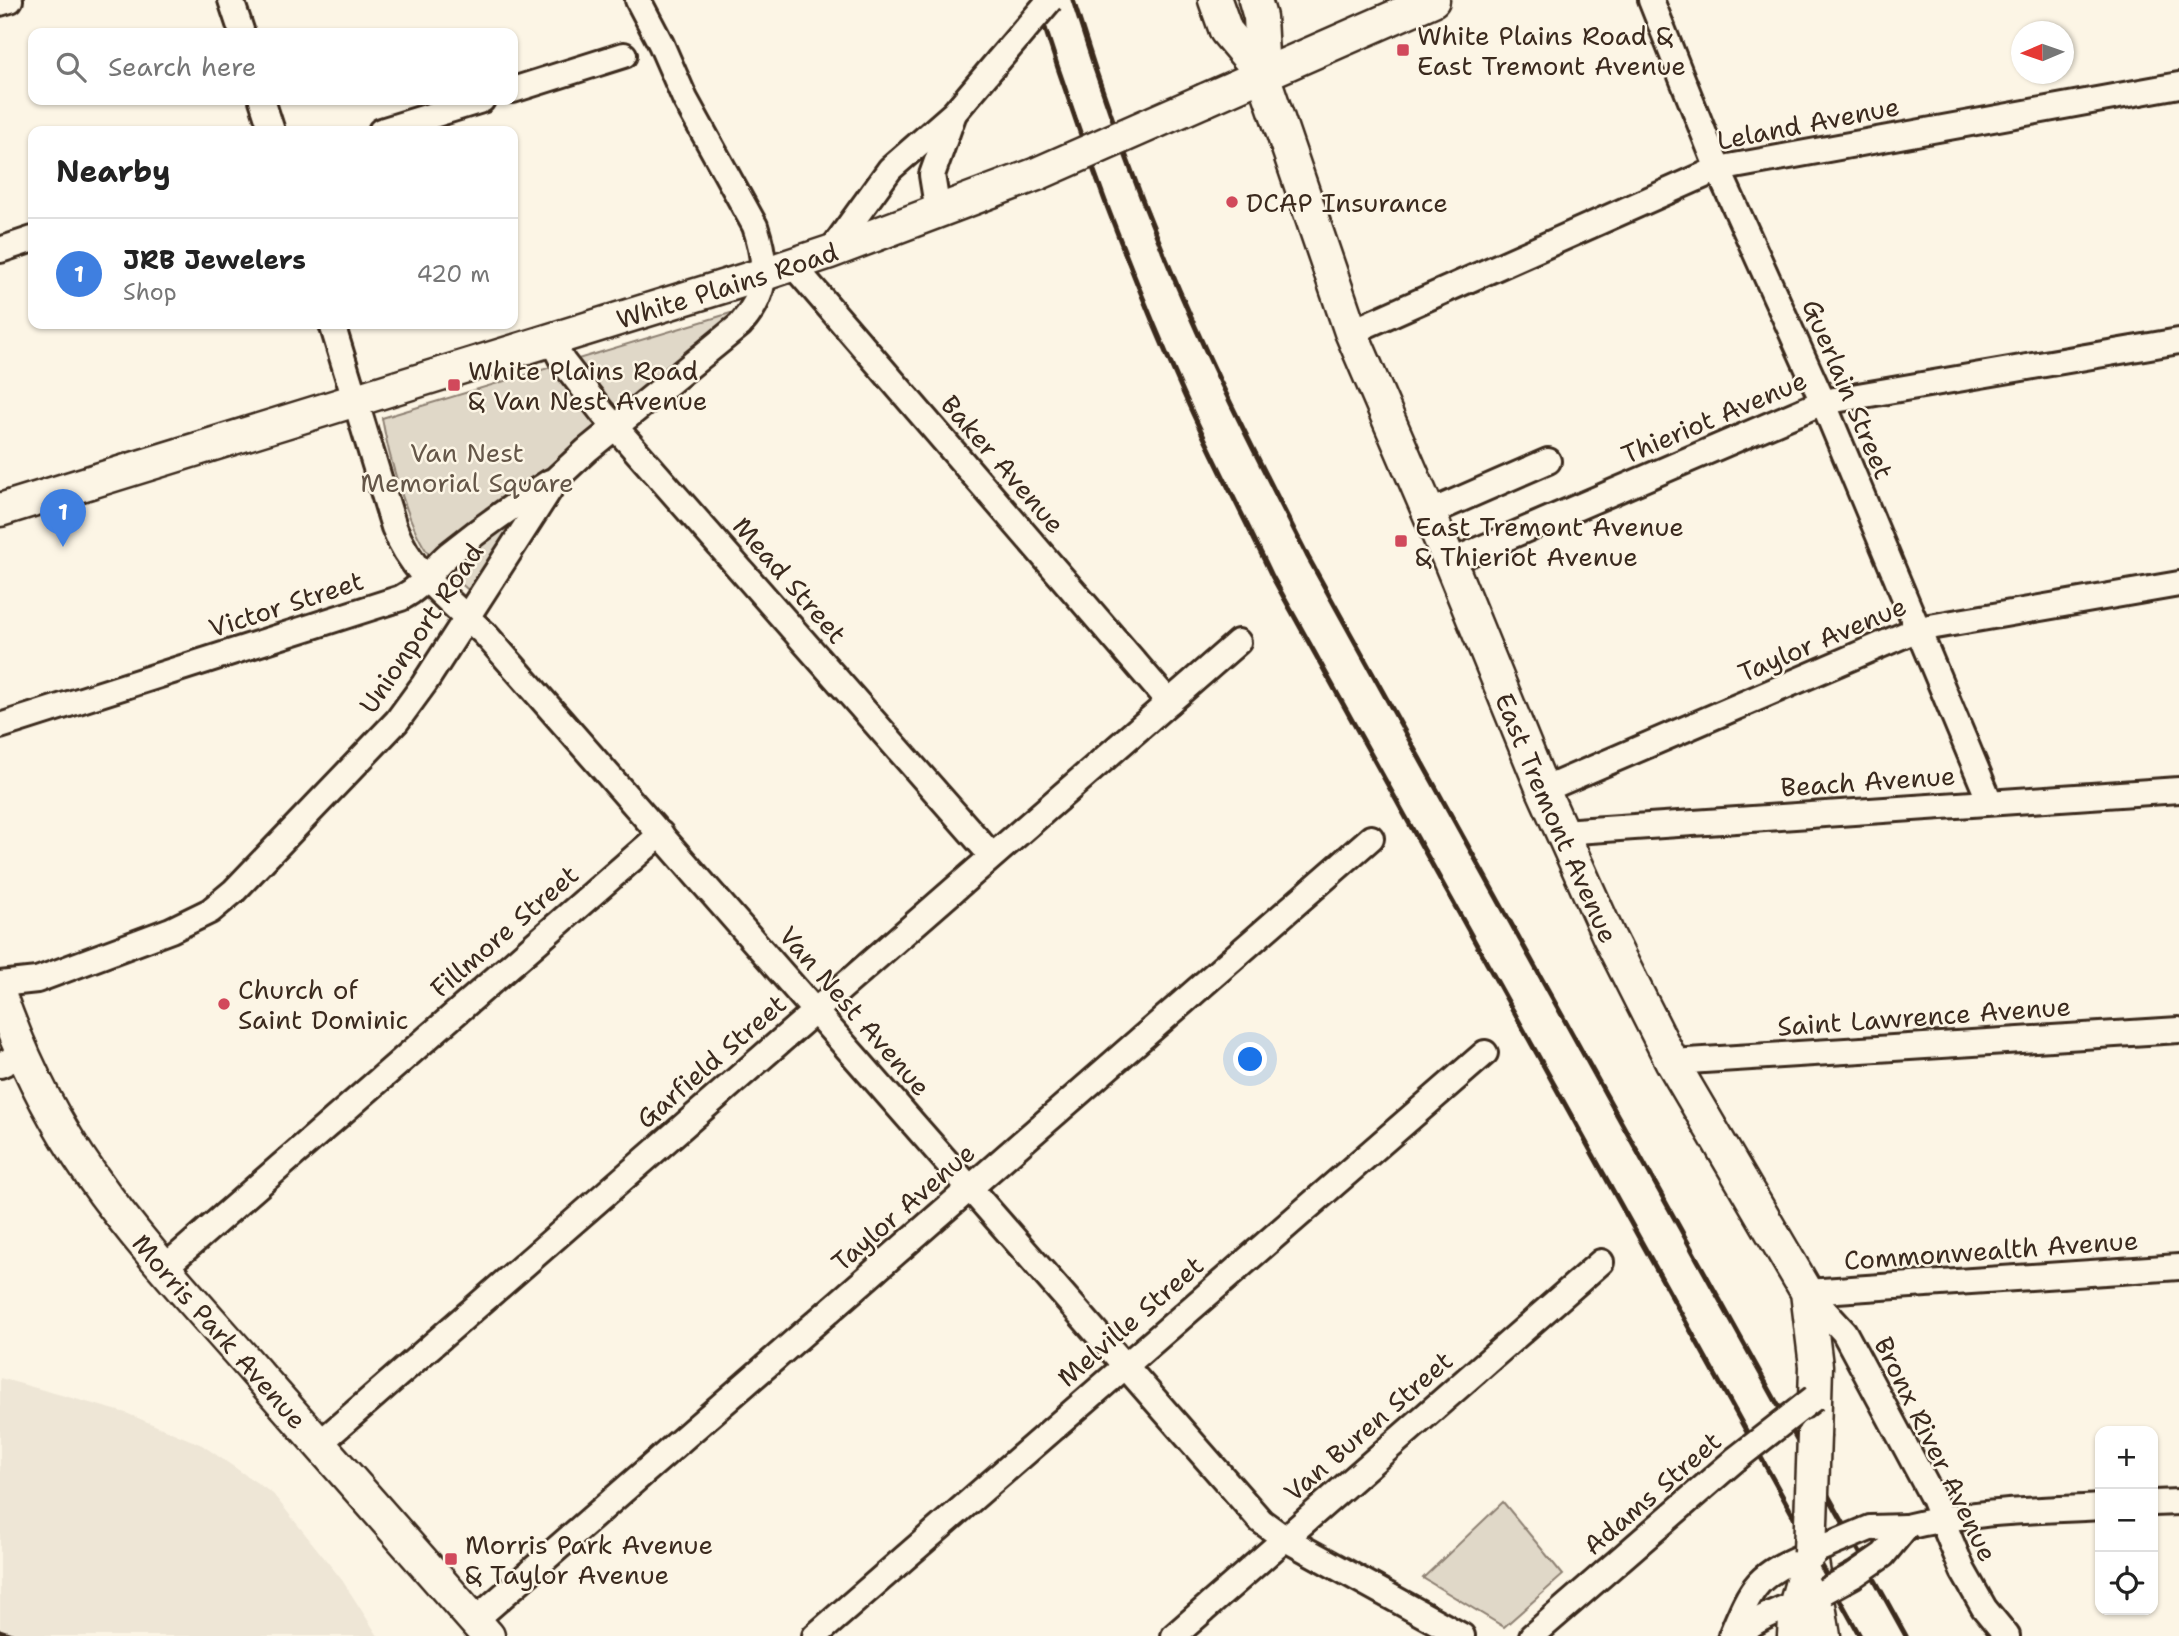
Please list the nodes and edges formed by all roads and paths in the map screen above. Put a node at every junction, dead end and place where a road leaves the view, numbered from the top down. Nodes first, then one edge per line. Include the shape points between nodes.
1 (10, 0) edge
2 (231, 0) edge
3 (638, 0) edge
4 (1050, 0) edge
5 (1215, 0) edge
6 (1255, 0) edge
7 (1433, 0) edge
8 (1651, 0) edge
9 (0, 3) edge
10 (240, 28) edge
11 (624, 55) dead end
12 (1263, 75) junction
13 (2179, 85) edge
14 (518, 88) edge
15 (264, 105) edge
16 (466, 105) edge
17 (954, 113) junction
18 (270, 126) edge
19 (397, 126) edge
20 (1718, 169) junction
21 (938, 212) junction
22 (28, 241) edge
23 (0, 250) edge
24 (830, 252) junction
25 (778, 269) junction
26 (334, 329) edge
27 (1351, 332) junction
28 (551, 339) junction
29 (2179, 341) edge
30 (355, 400) junction
31 (1823, 402) junction
32 (615, 426) junction
33 (1548, 461) dead end
34 (556, 478) junction
35 (0, 510) edge
36 (1429, 513) junction
37 (1450, 562) junction
38 (427, 581) junction
39 (2179, 584) edge
40 (466, 617) junction
41 (1918, 629) junction
42 (1238, 642) dead end
43 (1169, 702) junction
44 (0, 726) edge
45 (1543, 790) junction
46 (2179, 790) edge
47 (1990, 802) junction
48 (1561, 832) junction
49 (661, 834) junction
50 (1371, 838) dead end
51 (992, 856) junction
52 (0, 984) edge
53 (0, 996) edge
54 (814, 1010) junction
55 (2179, 1030) edge
56 (1485, 1053) dead end
57 (12, 1059) edge
58 (1672, 1062) junction
59 (970, 1188) junction
60 (1601, 1262) dead end
61 (2179, 1267) edge
62 (164, 1268) junction
63 (1807, 1292) junction
64 (1125, 1365) junction
65 (1814, 1398) junction
66 (319, 1444) junction
67 (2179, 1502) edge
68 (2158, 1503) edge
69 (2095, 1507) edge
70 (1941, 1520) junction
71 (1906, 1527) junction
72 (1284, 1538) junction
73 (1808, 1577) junction
74 (481, 1628) edge
75 (816, 1636) edge
76 (1174, 1636) edge
77 (1462, 1636) edge
78 (1532, 1636) edge
79 (1731, 1636) edge
80 (1737, 1636) edge
81 (1794, 1636) edge
82 (1824, 1636) edge
83 (2007, 1636) edge

1 - 9 street
2 - 10 street
3 - 25 street via 685,99
4 - 17 street, bridge
5 - 12 main road, East Tremont Avenue via 1226,31
6 - 12 main road, East Tremont Avenue
7 - 12 main road, White Plains Road
8 - 20 street, Guerlain Street
11 - 14 street
12 - 21 main road, White Plains Road, bridge
12 - 27 main road, East Tremont Avenue
13 - 20 street, Leland Avenue
15 - 18 street
16 - 19 street
17 - 21 street via 932,175
17 - 24 street via 890,169
20 - 27 street, Leland Avenue
20 - 31 street, Guerlain Street
21 - 24 main road, White Plains Road
22 - 23 street
24 - 25 main road, White Plains Road
25 - 28 main road, White Plains Road
25 - 32 street, Unionport Road via 740,325
25 - 43 street, Baker Avenue
26 - 30 street, Van Nest Avenue
27 - 36 main road, East Tremont Avenue
28 - 30 main road, White Plains Road
28 - 32 street, Mead Street via 578,383
29 - 31 street, Thieriot Avenue
30 - 35 main road, White Plains Road
30 - 38 street, Van Nest Avenue via 399,540
31 - 37 street, Thieriot Avenue
31 - 41 street, Guerlain Street
32 - 34 street, Unionport Road
32 - 51 street, Mead Street
33 - 36 street
34 - 38 street, Victor Street via 455,549
34 - 40 street, Unionport Road
36 - 37 main road, East Tremont Avenue
37 - 45 main road, East Tremont Avenue
38 - 40 street, Van Nest Avenue
38 - 44 street, Victor Street via 393,601
39 - 41 street, Taylor Avenue
40 - 49 street, Van Nest Avenue
40 - 52 street, Unionport Road via 386,734 222,902 185,924 37,980
41 - 45 street, Taylor Avenue
41 - 47 street, Guerlain Street
42 - 43 street, Garfield Street
43 - 51 street, Garfield Street
45 - 48 main road, East Tremont Avenue
46 - 47 street, Beach Avenue
47 - 48 street, Beach Avenue
48 - 58 main road, East Tremont Avenue
49 - 54 street, Van Nest Avenue
49 - 62 street, Fillmore Street
50 - 59 street, Taylor Avenue
51 - 54 street, Garfield Street
53 - 57 main road, Morris Park Avenue
54 - 59 street, Van Nest Avenue
54 - 66 street, Garfield Street
55 - 58 street, Saint Lawrence Avenue
56 - 64 street, Melville Street
57 - 62 main road, Morris Park Avenue via 105,1195
58 - 63 main road, East Tremont Avenue
59 - 64 street, Van Nest Avenue
59 - 74 street, Taylor Avenue
60 - 72 street, Van Buren Street
61 - 63 street, Commonwealth Avenue
62 - 66 main road, Morris Park Avenue
63 - 65 main road, East Tremont Avenue via 1816,1366
63 - 70 street, Bronx River Avenue via 1844,1332 1894,1420
64 - 72 street, Van Nest Avenue via 1261,1521
64 - 75 street, Melville Street
65 - 73 main road, East Tremont Avenue, bridge
65 - 78 street, Adams Street, bridge via 1736,1459
66 - 74 main road, Morris Park Avenue
67 - 68 street
69 - 70 street
70 - 71 street
70 - 83 street, Bronx River Avenue via 1984,1608
71 - 73 street, bridge via 1870,1528
71 - 73 street, bridge via 1883,1555 1854,1575
72 - 76 street, Van Buren Street
72 - 77 street, Van Nest Avenue
73 - 79 street via 1767,1573 1756,1583
73 - 80 street
73 - 81 main road, East Tremont Avenue
73 - 82 main road, East Tremont Avenue

